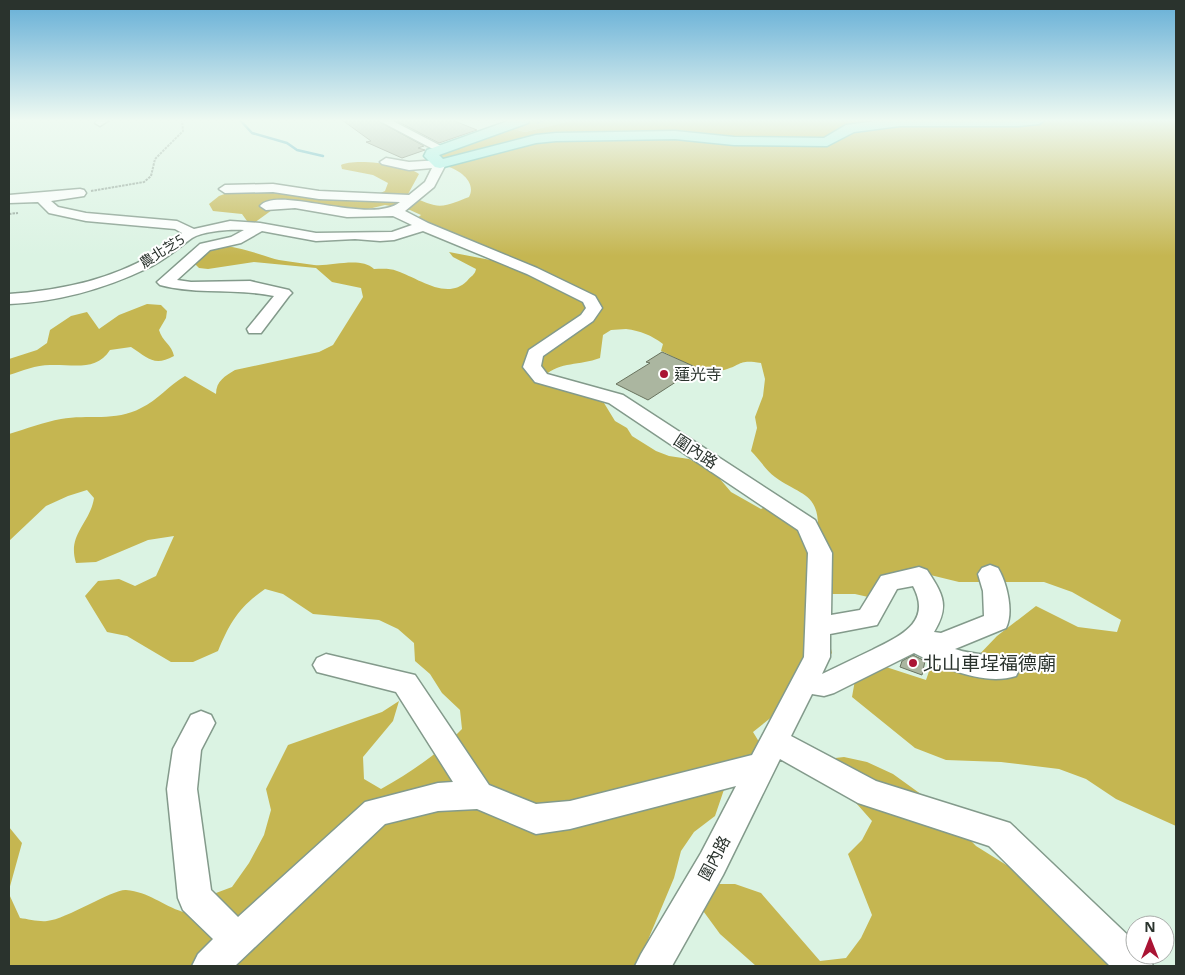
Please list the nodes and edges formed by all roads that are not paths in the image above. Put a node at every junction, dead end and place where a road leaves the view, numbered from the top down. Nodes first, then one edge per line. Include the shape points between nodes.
1 (435, 166) edge
2 (225, 189) dead end
3 (80, 193) road end
4 (41, 198) junction
5 (9, 199) edge
6 (414, 199) junction
7 (266, 206) dead end
8 (396, 212) junction
9 (423, 226) junction
10 (260, 228) junction
11 (189, 234) junction
12 (9, 299) edge
13 (255, 329) dead end
14 (990, 574) dead end
15 (820, 626) junction
16 (914, 641) junction
17 (326, 665) dead end
18 (1007, 668) dead end
19 (804, 681) junction
20 (201, 723) dead end
21 (768, 754) junction
22 (478, 794) junction
23 (238, 940) junction
24 (210, 966) edge
25 (653, 966) edge
26 (1134, 966) edge

1 - 6 street via 430,184
2 - 6 street via 273,188
3 - 4 street
4 - 5 street
4 - 11 street, 農北芝5 via 54,210 86,217 177,224 187,229
6 - 8 street
7 - 8 street via 294,204 347,213
8 - 9 street, 圍內路
9 - 10 street via 394,236 380,237 316,237
9 - 15 street, 圍內路 via 589,298 594,308 587,318 535,354 532,367 541,378 616,399 807,525 820,553
10 - 11 street via 230,225
10 - 13 street via 236,240 205,247 165,282 191,287 250,286 284,293
11 - 12 street, 農北芝5 via 154,259 127,272 54,295
14 - 16 street via 997,621 942,643
15 - 16 street via 868,618 889,582 919,576 930,593 931,620
15 - 19 street, 圍內路 via 817,657
16 - 18 street via 946,658 985,668
16 - 19 street via 824,685
17 - 22 street via 405,683
19 - 21 street, 圍內路
20 - 23 street via 187,749 182,789 195,898
21 - 22 street via 570,815 536,819
21 - 25 street, 圍內路 via 712,864
21 - 26 street via 869,793 999,834
22 - 23 street via 438,797 376,812
23 - 24 street

